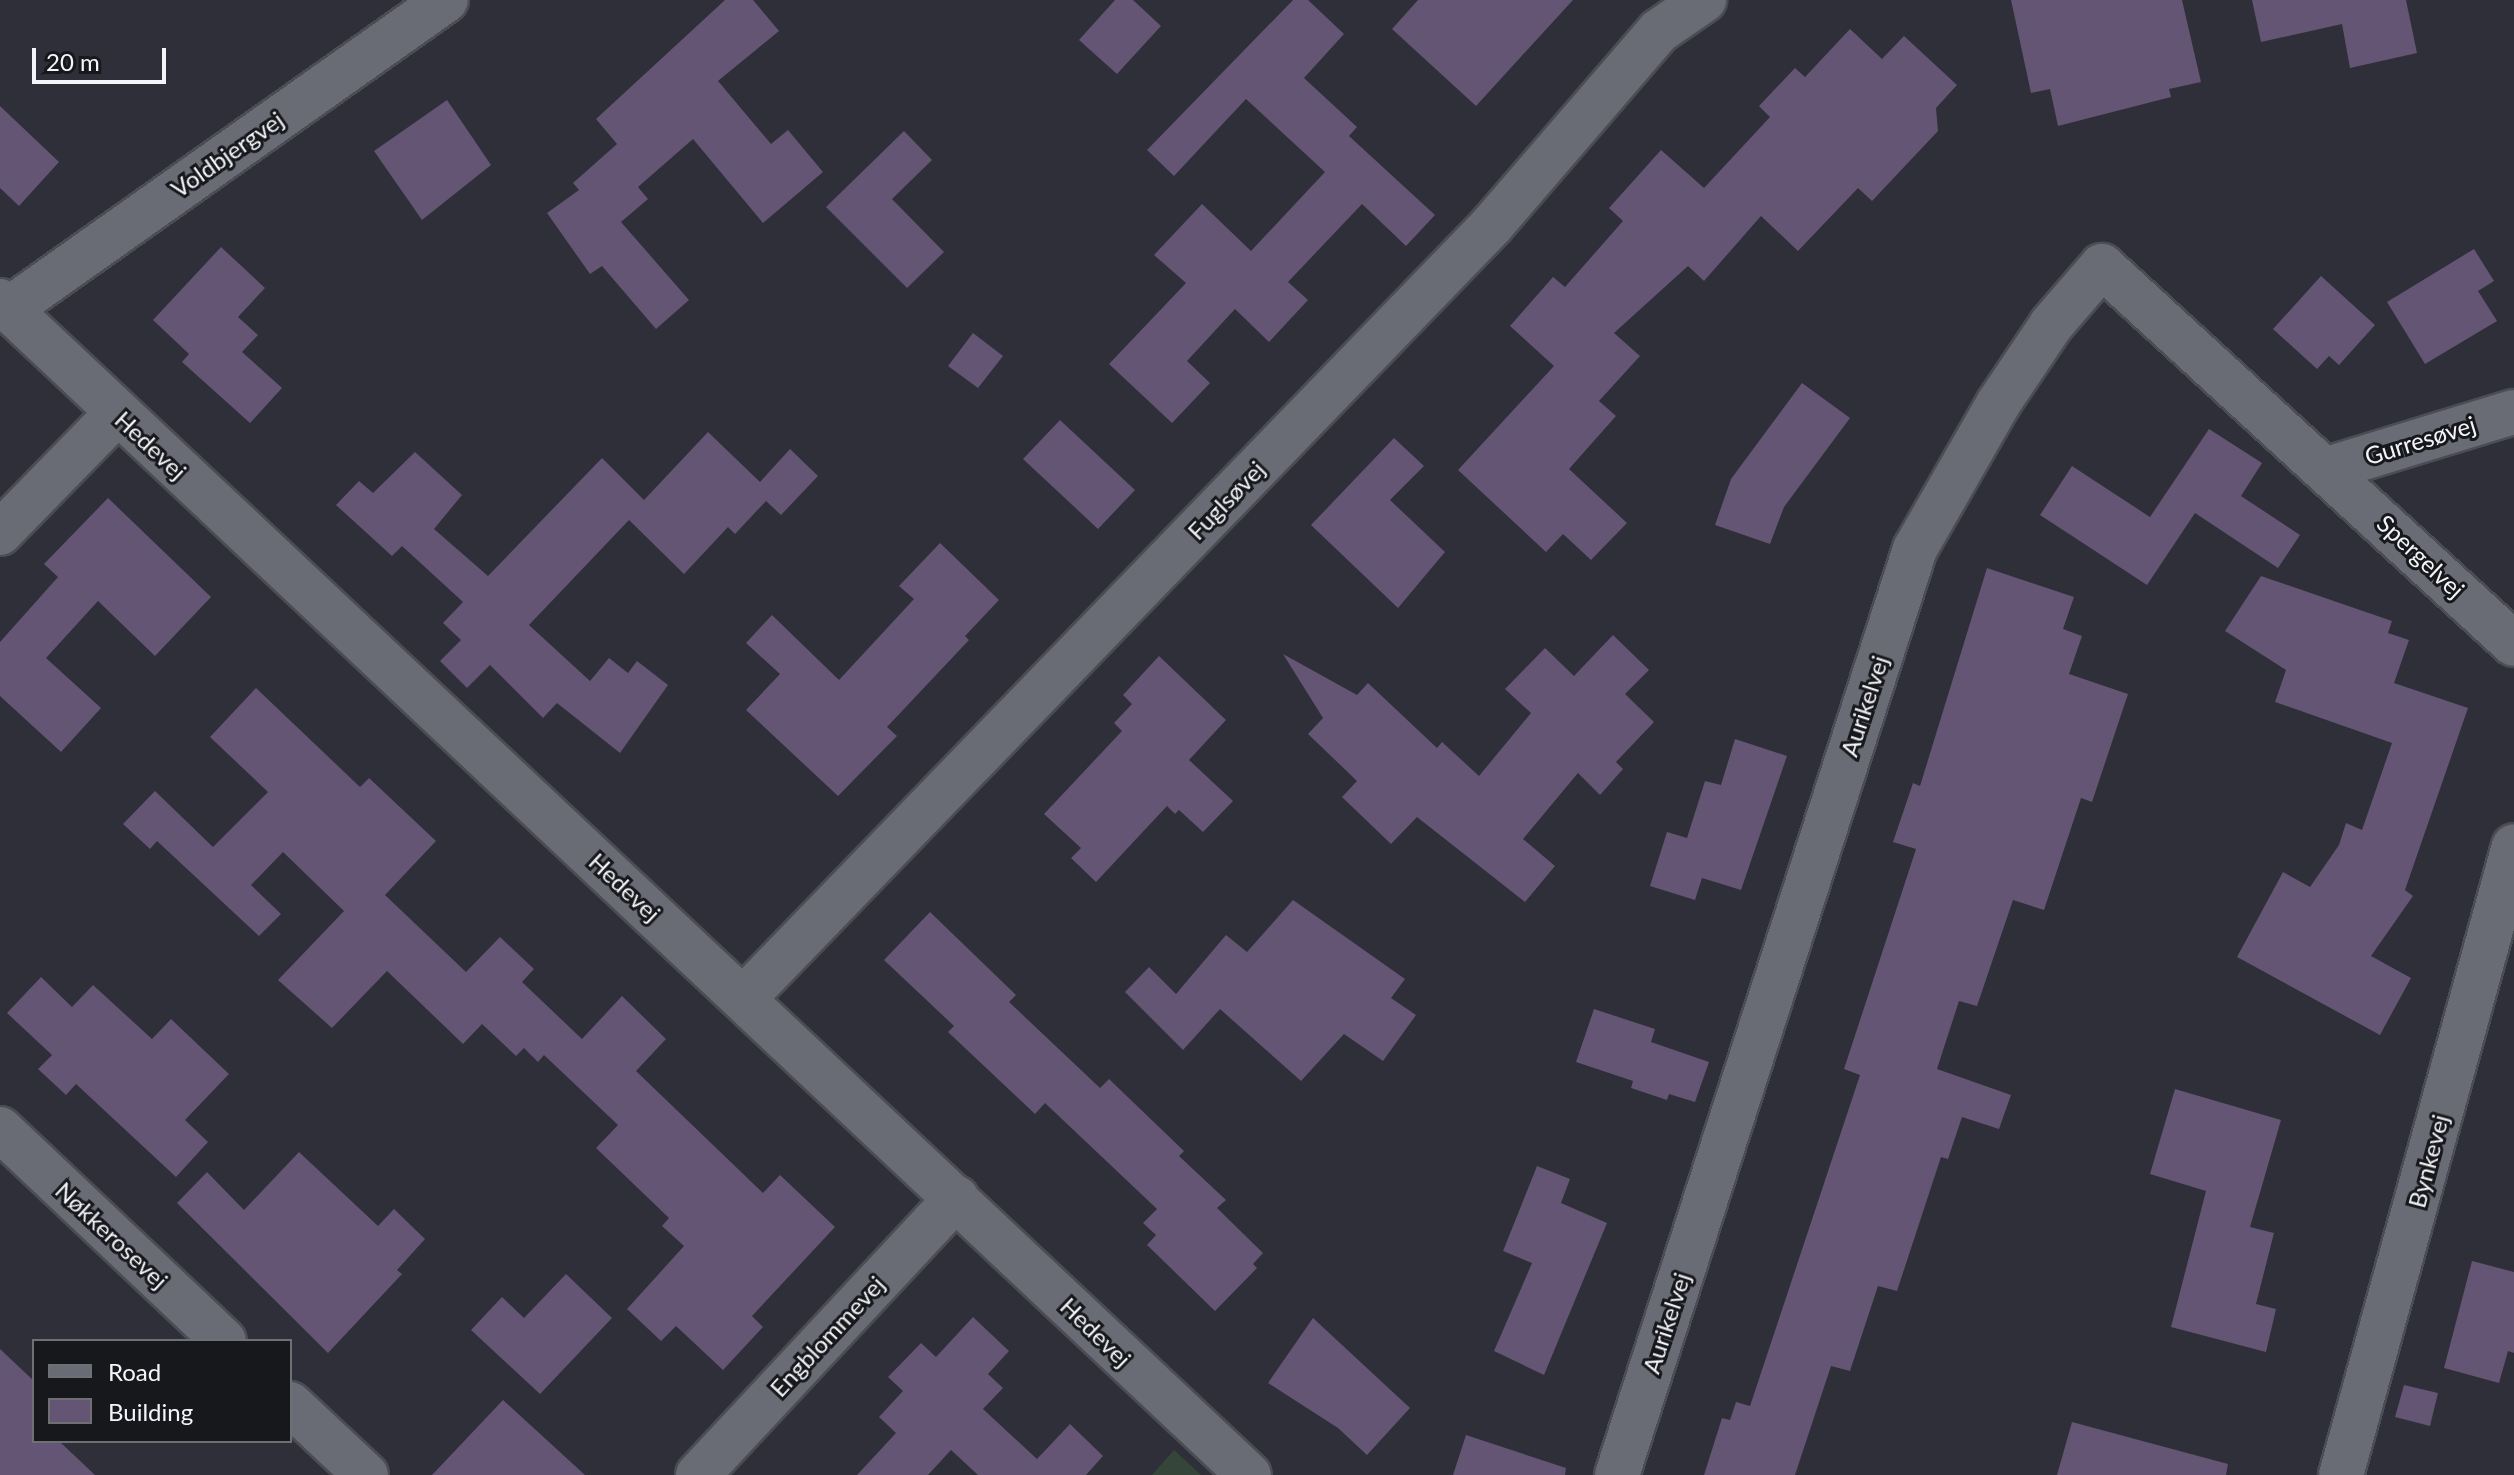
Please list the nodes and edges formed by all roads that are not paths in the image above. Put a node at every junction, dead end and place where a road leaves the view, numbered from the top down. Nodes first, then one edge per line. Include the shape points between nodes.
1 (446, 0) edge
2 (1704, 0) edge
3 (4, 305) edge
4 (2514, 412) edge
5 (117, 413) junction
6 (2327, 469) junction
7 (0, 533) edge
8 (2514, 644) edge
9 (2514, 846) edge
10 (744, 998) junction
11 (0, 1129) edge
12 (956, 1198) junction
13 (222, 1339) edge
14 (292, 1406) edge
15 (366, 1475) edge
16 (698, 1475) edge
17 (1249, 1475) edge
18 (1617, 1475) edge
19 (2341, 1475) edge

1 - 3 street, Voldbjergvej
2 - 10 street, Fuglsøvej via 1659,31 1492,225
3 - 5 street, Hedevej
4 - 6 street, Gurresøvej
5 - 7 street
5 - 10 street, Hedevej
6 - 8 street, Spergelvej
6 - 18 street, Aurikelvej via 2102,266 2051,325 1998,404 1915,549
9 - 19 street, Bynkevej
10 - 12 street, Hedevej
11 - 13 street, Nøkkerosevej
12 - 16 street, Engblommevej
12 - 17 street, Hedevej
14 - 15 street

